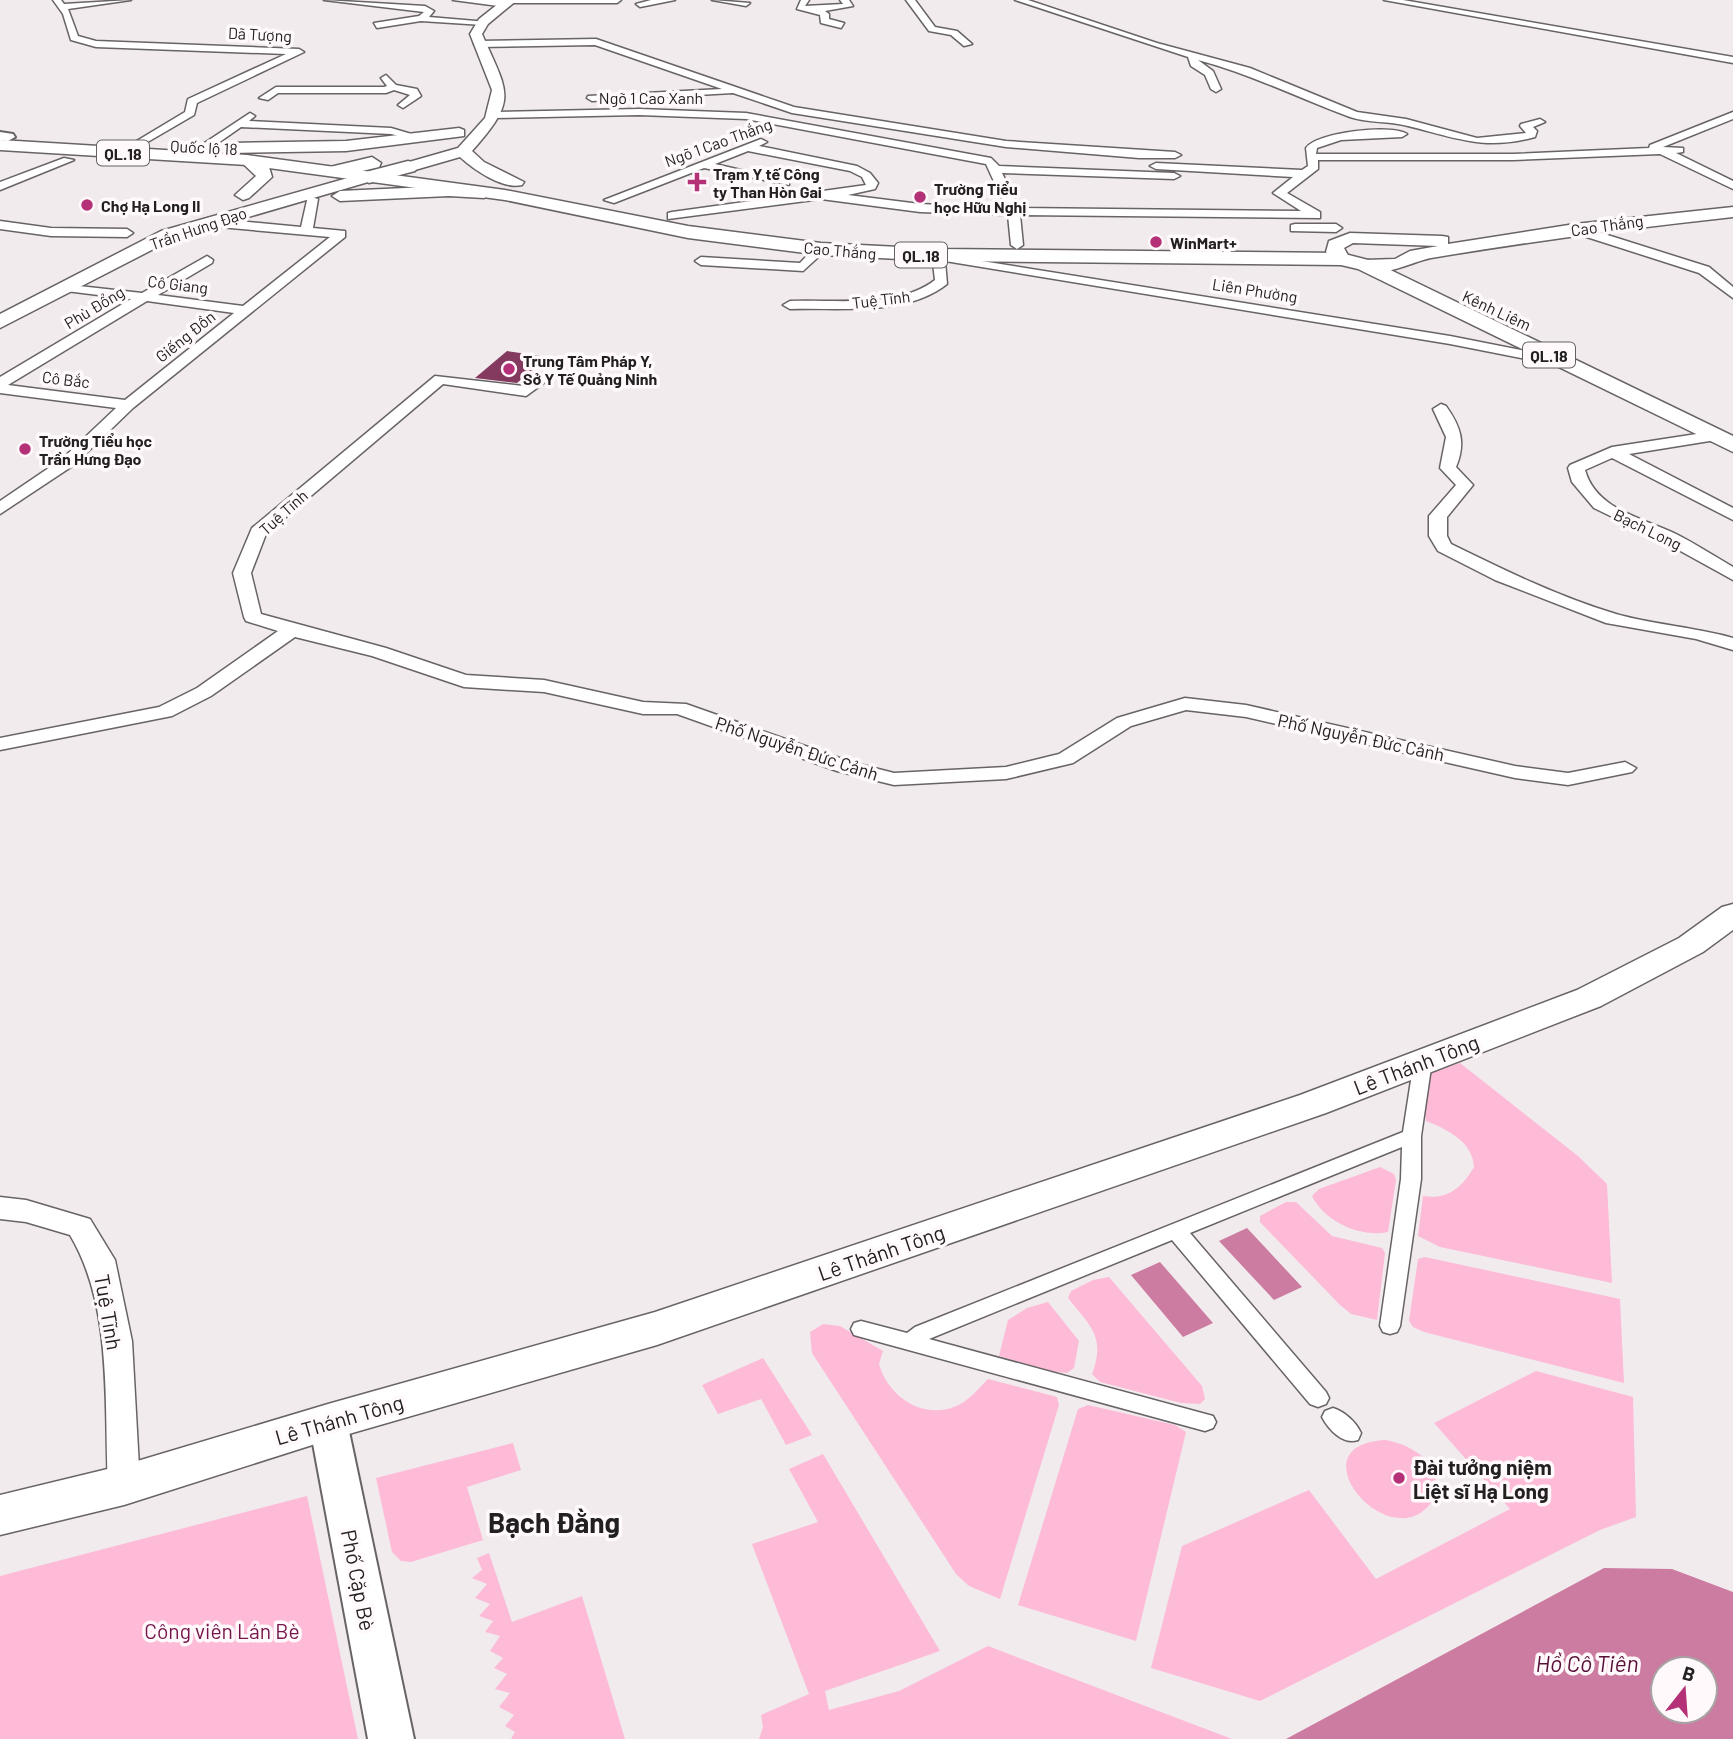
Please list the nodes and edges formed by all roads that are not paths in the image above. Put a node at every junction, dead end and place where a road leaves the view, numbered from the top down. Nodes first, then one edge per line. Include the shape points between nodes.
1 (127, 0) edge
2 (352, 0) edge
3 (457, 0) edge
4 (617, 0) edge
5 (671, 0) edge
6 (716, 0) edge
7 (805, 0) edge
8 (844, 0) edge
9 (910, 0) edge
10 (1019, 0) edge
11 (1388, 0) edge
12 (331, 1) edge
13 (507, 1) edge
14 (59, 3) edge
15 (746, 3) dead end
16 (640, 4) dead end
17 (811, 10) junction
18 (422, 18) junction
19 (483, 22) junction
20 (377, 25) dead end
21 (841, 25) dead end
22 (479, 44) junction
23 (967, 44) dead end
24 (1194, 55) junction
25 (1733, 60) edge
26 (1216, 89) dead end
27 (741, 92) junction
28 (264, 98) dead end
29 (586, 99) dead end
30 (520, 102) dead end
31 (403, 104) dead end
32 (255, 112) dead end
33 (493, 112) junction
34 (580, 114) junction
35 (1733, 115) edge
36 (838, 118) junction
37 (1540, 122) dead end
38 (239, 124) junction
39 (1733, 125) edge
40 (808, 129) junction
41 (570, 130) dead end
42 (1437, 131) junction
43 (458, 133) junction
44 (784, 135) dead end
45 (420, 138) junction
46 (2, 139) edge
47 (771, 139) dead end
48 (139, 144) junction
49 (1006, 144) junction
50 (207, 146) junction
51 (745, 147) junction
52 (229, 148) junction
53 (1657, 150) junction
54 (1679, 150) junction
55 (463, 152) junction
56 (1175, 155) dead end
57 (1311, 157) junction
58 (68, 160) dead end
59 (247, 160) junction
60 (993, 163) junction
61 (702, 164) junction
62 (408, 167) junction
63 (371, 170) junction
64 (337, 171) junction
65 (1306, 174) junction
66 (1732, 176) edge
67 (785, 183) dead end
68 (1294, 183) junction
69 (2, 184) edge
70 (510, 188) junction
71 (243, 195) junction
72 (818, 195) junction
73 (312, 199) junction
74 (283, 200) junction
75 (610, 200) junction
76 (1733, 212) edge
77 (1315, 215) junction
78 (673, 216) junction
79 (208, 222) junction
80 (0, 225) edge
81 (1015, 227) junction
82 (1575, 229) junction
83 (306, 231) junction
84 (51, 232) junction
85 (127, 233) junction
86 (167, 235) junction
87 (1378, 238) junction
88 (1341, 243) junction
89 (1481, 244) junction
90 (96, 247) joint
91 (821, 249) junction
92 (983, 250) junction
93 (938, 255) junction
94 (1412, 258) junction
95 (207, 260) dead end
96 (701, 261) dead end
97 (1365, 265) junction
98 (66, 287) junction
99 (1733, 294) edge
100 (144, 298) junction
101 (790, 305) dead end
102 (245, 310) junction
103 (0, 323) edge
104 (1566, 363) junction
105 (454, 368) dead end
106 (543, 377) dead end
107 (440, 379) junction
108 (0, 386) edge
109 (128, 405) junction
110 (1441, 409) dead end
111 (1727, 434) edge
112 (1612, 452) junction
113 (0, 509) edge
114 (1733, 514) edge
115 (1733, 575) edge
116 (292, 630) junction
117 (1733, 644) edge
118 (0, 744) edge
119 (1625, 768) dead end
120 (1733, 914) edge
121 (1423, 1061) junction
122 (1412, 1136) junction
123 (0, 1208) edge
124 (1176, 1231) junction
125 (1390, 1326) dead end
126 (861, 1329) dead end
127 (911, 1342) junction
128 (1318, 1398) dead end
129 (1333, 1417) dead end
130 (328, 1422) junction
131 (1205, 1422) dead end
132 (1350, 1433) dead end
133 (124, 1485) junction
134 (0, 1515) edge
135 (391, 1739) edge

1 - 14 street
2 - 12 street
3 - 13 street
4 - 13 street
5 - 16 street
6 - 15 street
7 - 17 street via 800,7
8 - 17 street via 849,6
9 - 23 street via 932,29 954,33
10 - 24 street
11 - 25 street
12 - 18 street via 429,10
13 - 19 main road
14 - 48 street, Dã Tượng via 75,38 96,44 299,52 192,101 190,113
17 - 21 street via 825,14 824,21
18 - 19 street
18 - 20 street
19 - 22 main road via 476,34
22 - 27 street via 596,42
22 - 33 main road via 499,90
24 - 26 street via 1194,64 1209,73
24 - 42 street via 1247,71 1355,115
27 - 29 street
27 - 36 street via 792,110
28 - 31 street via 276,90 360,92 390,82 416,96
30 - 33 street
32 - 38 street
33 - 34 street, Ngõ 1 Cao Xanh
33 - 43 main road
33 - 55 main road
34 - 40 street, Ngõ 1 Cao Xanh via 719,114
34 - 41 street
35 - 53 street via 1665,140 1654,147
36 - 40 street, Ngõ 1 Cao Thắng
36 - 49 street
37 - 42 street via 1525,125 1531,135 1506,140 1468,140
38 - 45 street via 391,131
38 - 50 street
39 - 54 street
40 - 44 street, Ngõ 1 Cao Thắng
40 - 60 street, Ngõ 1 Cao Xanh
42 - 57 street via 1321,140
43 - 45 main road
43 - 63 main road, Trần Hưng Đạo
45 - 52 main road via 346,146
46 - 48 main road, Quốc lộ 18 / QL.18
46 - 59 main road, Quốc lộ 18 / QL.18
47 - 51 street, Ngõ 1 Cao Thắng
48 - 50 main road, Quốc lộ 18 / QL.18
49 - 56 street
49 - 60 street
50 - 52 main road, Quốc lộ 18 / QL.18
51 - 61 street, Ngõ 1 Cao Thắng
51 - 72 street via 853,168 872,183 871,187
52 - 63 main road, Quốc lộ 18 / QL.18
53 - 54 street
53 - 57 street via 1513,157
53 - 66 street
54 - 66 street
55 - 62 main road
55 - 70 main road
57 - 65 street via 1314,167
58 - 69 street
59 - 64 main road, Quốc lộ 18 / QL.18
59 - 71 main road via 263,170 264,177
60 - 65 street
60 - 68 street
60 - 81 street
61 - 67 street
61 - 75 street, Ngõ 1 Cao Thắng
62 - 63 highway
62 - 70 main road, Cao Thắng / QL.18
63 - 64 highway
63 - 70 main road, Cao Thắng / QL.18
63 - 74 main road, Trần Hưng Đạo
64 - 71 main road, Trần Hưng Đạo
65 - 68 street
68 - 77 street via 1279,193
70 - 73 main road
70 - 75 main road, Cao Thắng / QL.18
70 - 91 main road, Cao Thắng / QL.18 via 688,232
71 - 85 main road, Trần Hưng Đạo
72 - 78 street
72 - 81 street via 920,208
73 - 74 main road
73 - 83 street
74 - 79 main road, Trần Hưng Đạo
75 - 78 main road, Cao Thắng / QL.18
76 - 82 main road, Cao Thắng
77 - 81 street
77 - 88 street
78 - 92 main road, Cao Thắng / QL.18 via 818,236
79 - 83 street
79 - 86 main road, Trần Hưng Đạo
80 - 84 street
81 - 88 main road, Cao Thắng / QL.18
81 - 92 main road, Cao Thắng / QL.18
82 - 89 main road, Cao Thắng
82 - 99 street via 1704,270
83 - 102 street, Giếng Đồn via 341,234
84 - 85 street
84 - 90 street
85 - 86 main road
85 - 90 main road, Trần Hưng Đạo
86 - 98 main road, Trần Hưng Đạo
87 - 88 main road, Cao Thắng
87 - 89 main road, Cao Thắng
87 - 94 main road, Cao Thắng via 1410,247
88 - 92 main road, Cao Thắng / QL.18
88 - 94 main road, Kênh Liêm / QL.18
88 - 97 main road, Kênh Liêm / QL.18
89 - 94 main road, Cao Thắng
91 - 93 main road, Cao Thắng / QL.18
91 - 96 street via 803,267
92 - 93 main road, Cao Thắng / QL.18
93 - 101 street, Tuệ Tĩnh via 942,281 926,293 892,300
93 - 104 street, Liên Phường
94 - 97 main road, Cao Thắng via 1387,266
94 - 111 main road, Kênh Liêm / QL.18 via 1441,284
95 - 100 street, Phù Đổng
97 - 104 main road, Kênh Liêm / QL.18
98 - 100 street, Cô Giang
98 - 103 main road, Trần Hưng Đạo
100 - 102 street, Cô Giang
100 - 108 street, Phù Đổng
102 - 109 street, Giếng Đồn
104 - 111 main road, Kênh Liêm / QL.18
105 - 107 street
106 - 107 street via 526,391
107 - 116 street, Tuệ Tĩnh via 258,532 242,573 249,606 253,617
108 - 109 street, Cô Bắc
109 - 113 street, Giếng Đồn via 68,462
110 - 117 street via 1457,440 1448,468 1465,485 1438,516 1438,536 1444,547 1501,576 1613,619
111 - 112 street, Bạch Long
112 - 114 street
112 - 115 street, Bạch Long via 1576,468 1583,488 1606,509
116 - 118 street via 204,692 165,712
116 - 119 street, Phố Nguyễn Đức Cảnh via 379,652 464,681 544,686 643,708 679,708 844,767 894,779 1006,773 1066,759 1124,722 1185,704 1246,710 1529,774 1568,779
120 - 121 main road, Lê Thánh Tông via 1691,946 1588,998
121 - 122 street
121 - 130 main road, Lê Thánh Tông via 1313,1104 656,1328
122 - 124 street
122 - 125 street via 1411,1179
123 - 133 street, Tuệ Tĩnh via 80,1227 100,1260 117,1341
124 - 127 street via 922,1333
124 - 128 street
126 - 127 street
127 - 131 street
129 - 132 street
130 - 133 main road, Lê Thánh Tông
130 - 135 street, Phố Cặp Bè
133 - 134 main road, Lê Thánh Tông

